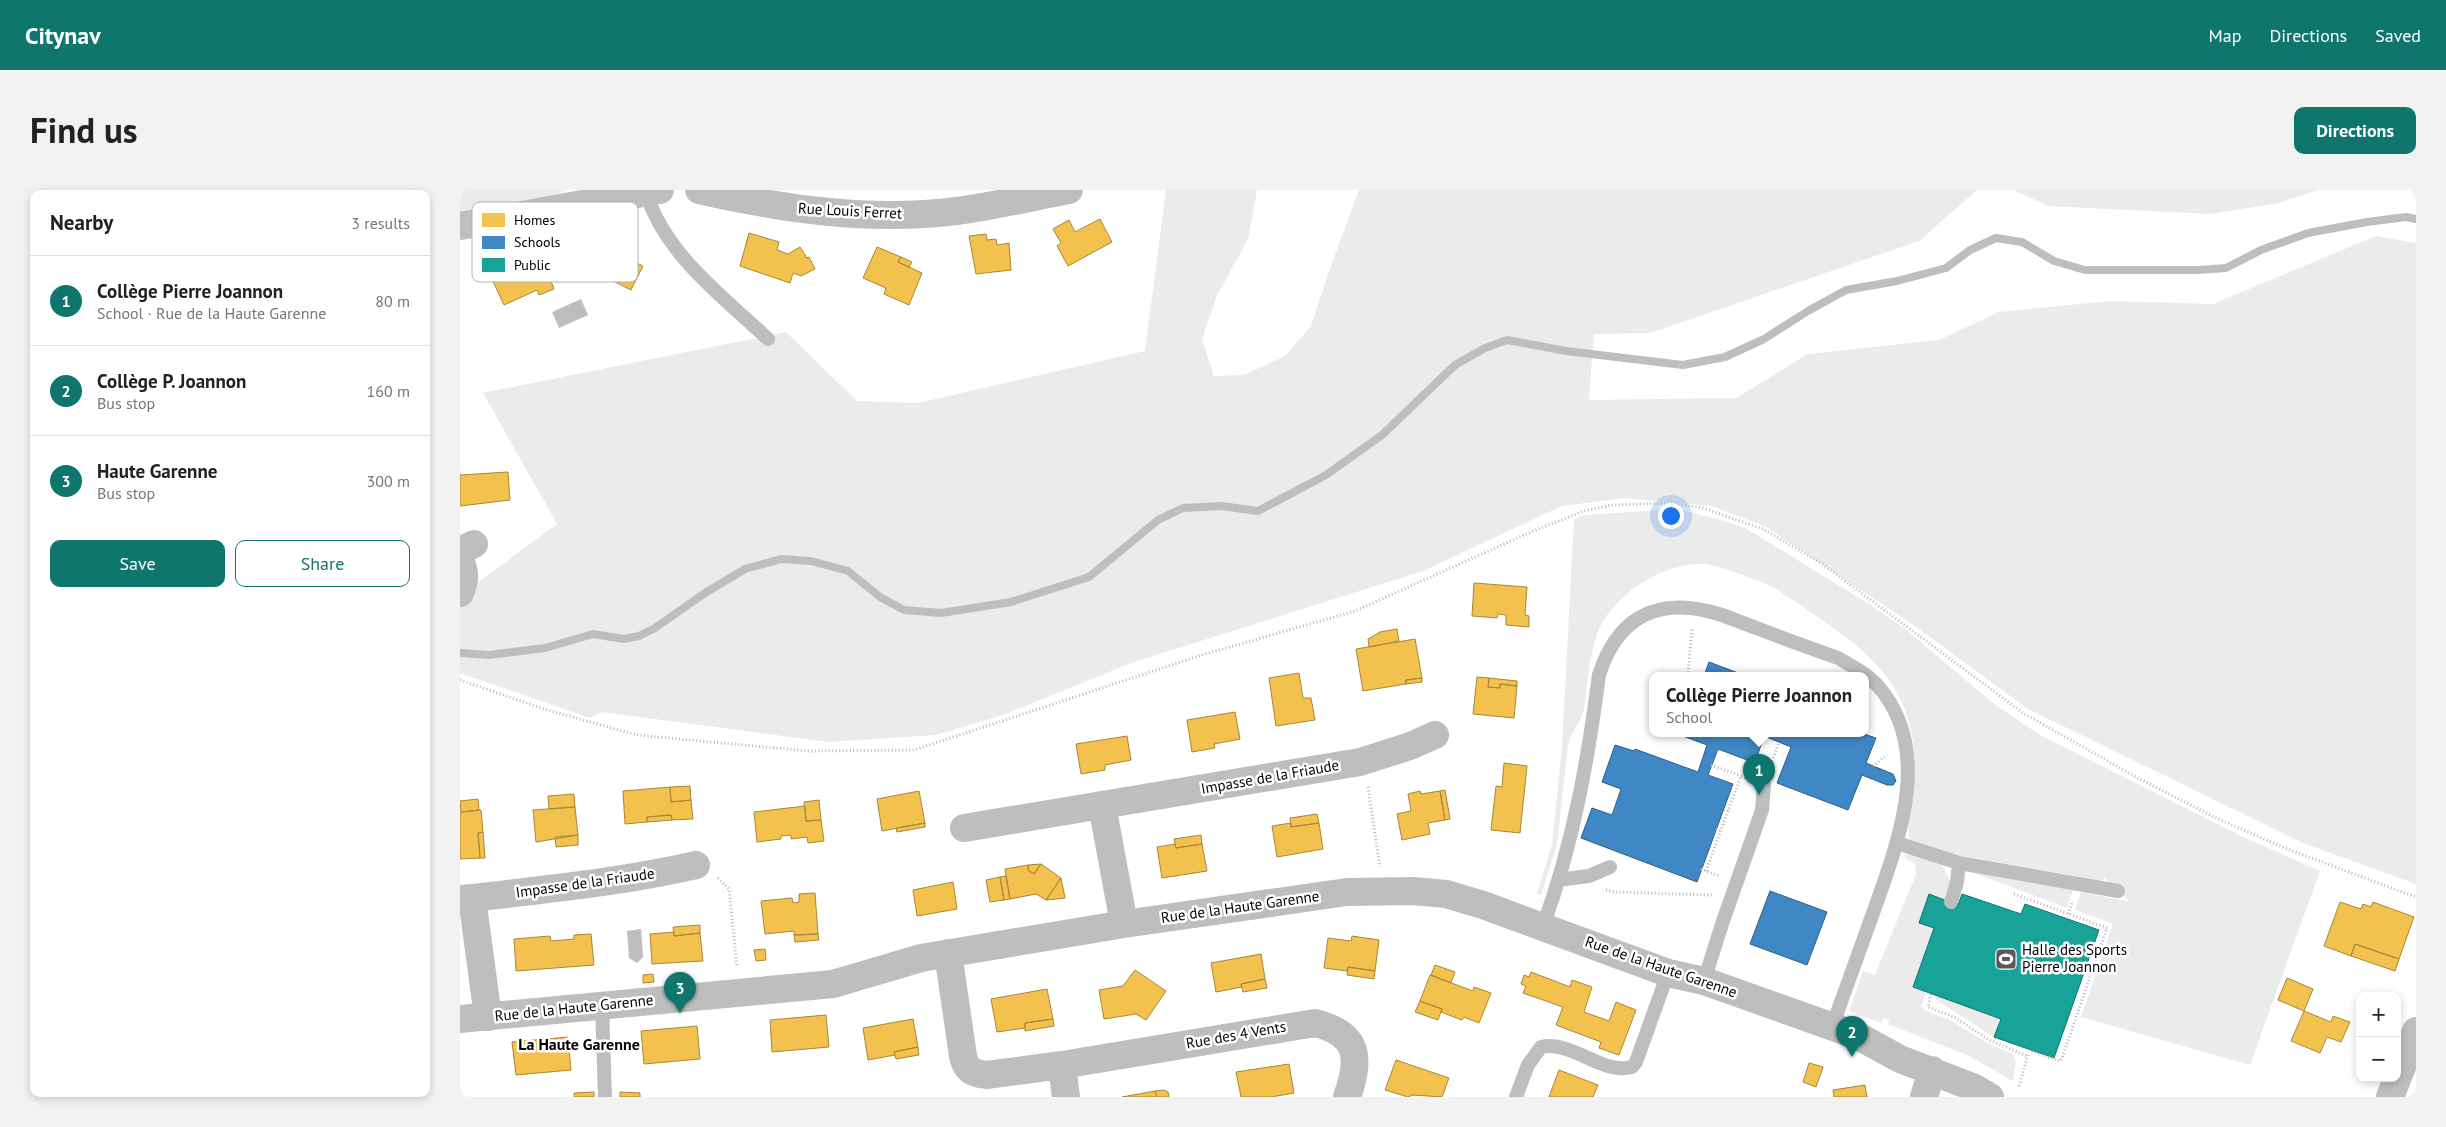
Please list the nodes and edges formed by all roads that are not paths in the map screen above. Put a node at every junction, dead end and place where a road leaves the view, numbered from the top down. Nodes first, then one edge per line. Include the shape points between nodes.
1 (699, 190) edge
2 (1069, 190) edge
3 (653, 191) edge
4 (1001, 196) edge
5 (573, 199) edge
6 (560, 202) edge
7 (768, 339) dead end
8 (465, 552) edge
9 (460, 593) edge
10 (1861, 672) edge
11 (1869, 679) edge
12 (1435, 735) dead end
13 (1764, 784) road end
14 (1102, 805) junction
15 (964, 828) dead end
16 (1897, 843) junction
17 (1959, 863) junction
18 (696, 865) road end
19 (1610, 867) dead end
20 (1558, 880) junction
21 (2118, 891) dead end
22 (466, 898) edge
23 (1952, 902) dead end
24 (1124, 924) junction
25 (1543, 926) junction
26 (948, 953) junction
27 (1668, 973) junction
28 (1704, 981) junction
29 (602, 1006) junction
30 (488, 1016) junction
31 (460, 1019) edge
32 (1832, 1027) junction
33 (2416, 1031) edge
34 (1062, 1065) junction
35 (1932, 1070) junction
36 (605, 1097) edge
37 (1066, 1097) edge
38 (1347, 1097) edge
39 (1516, 1097) edge
40 (1924, 1097) edge
41 (1990, 1097) edge
42 (2390, 1097) edge

1 - 4 street, Rue Louis Ferret via 832,213 893,215 956,211
2 - 4 street, Rue Louis Ferret
3 - 5 street
3 - 7 lane via 656,219 683,257 698,275
5 - 6 street
8 - 9 street via 465,580
10 - 20 lane via 1838,658 1692,608 1660,609 1623,629 1605,656 1599,675 1577,807
11 - 16 lane via 1892,707 1907,752 1909,776
12 - 14 street, Impasse de la Friaude via 1364,761
13 - 28 lane via 1762,810
14 - 15 street, Impasse de la Friaude
14 - 24 street
16 - 17 lane
16 - 32 lane
17 - 21 lane
17 - 23 lane
18 - 22 street, Impasse de la Friaude via 602,883
19 - 20 lane via 1590,876
20 - 25 lane
22 - 30 street, Impasse de la Friaude
24 - 25 street, Rue de la Haute Garenne via 1319,895 1383,890 1446,894
24 - 26 street, Rue de la Haute Garenne
25 - 27 street, Rue de la Haute Garenne
26 - 29 street, Rue de la Haute Garenne via 888,966 833,984
26 - 34 street, Rue des 4 Vents via 963,1056 970,1071 986,1075
27 - 28 street, Rue de la Haute Garenne
27 - 39 lane via 1632,1067 1617,1068 1560,1047 1541,1047 1528,1065
28 - 32 street, Rue de la Haute Garenne
29 - 30 street, Rue de la Haute Garenne
29 - 36 lane
30 - 31 street, Rue de la Haute Garenne
32 - 35 street, Rue de la Haute Garenne via 1856,1035 1900,1059
33 - 42 street
34 - 37 street
34 - 38 street, Rue des 4 Vents via 1315,1023 1341,1033 1350,1044 1357,1068
35 - 40 street
35 - 41 street, Rue de la Haute Garenne

